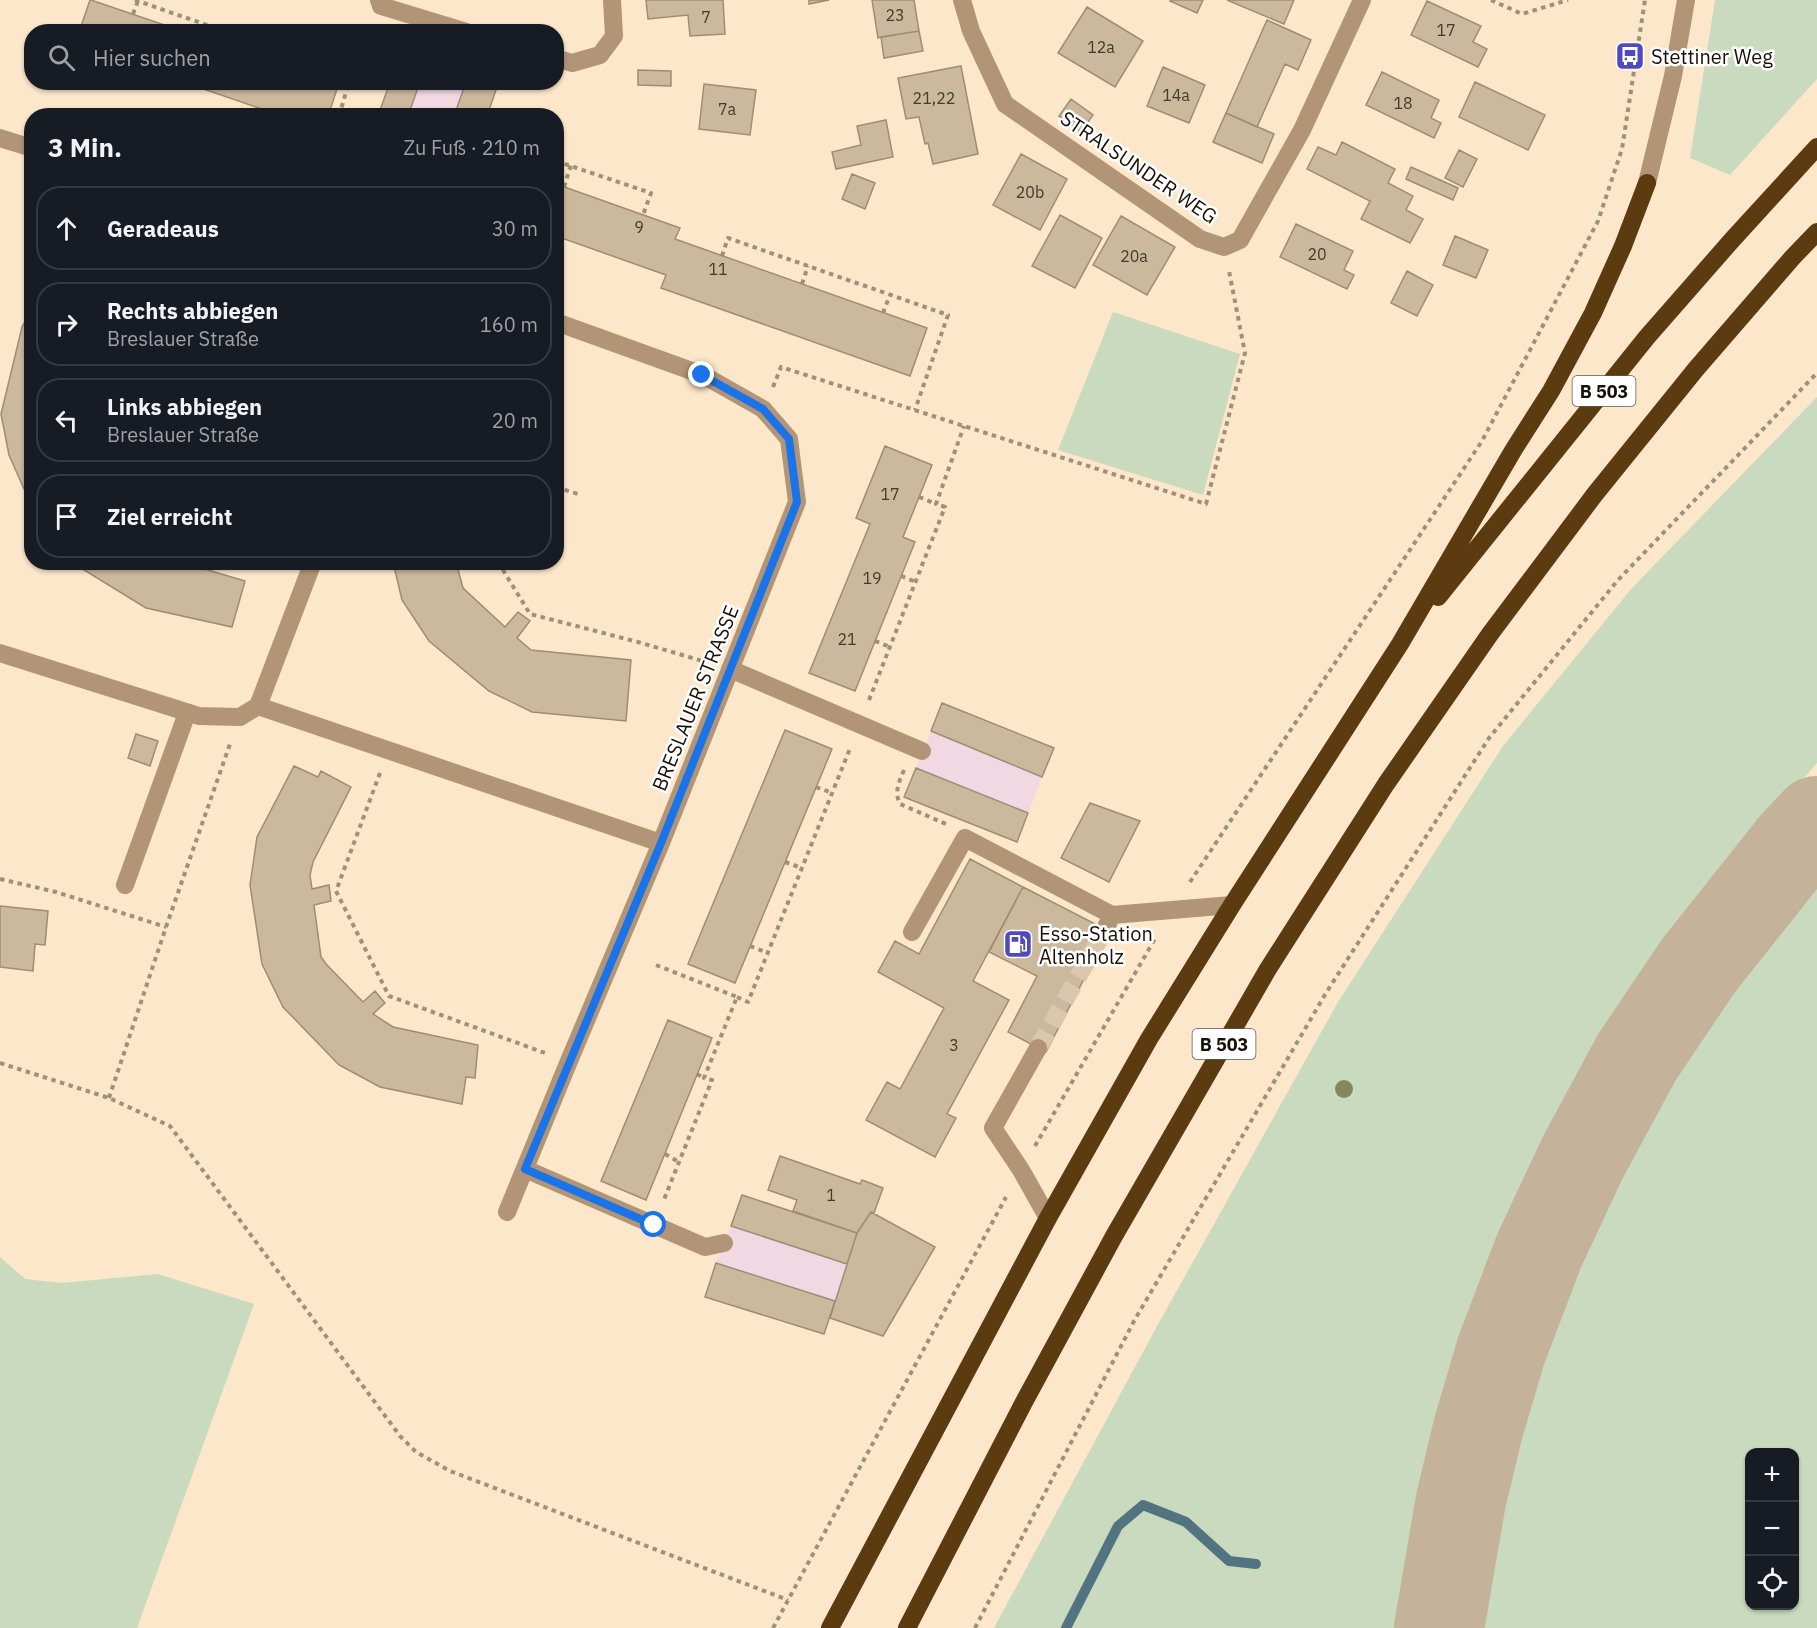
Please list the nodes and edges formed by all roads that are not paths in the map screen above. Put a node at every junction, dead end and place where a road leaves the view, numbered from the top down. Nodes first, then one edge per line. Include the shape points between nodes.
1 (379, 0) edge
2 (612, 0) edge
3 (962, 0) edge
4 (1362, 0) edge
5 (1686, 0) edge
6 (441, 24) edge
7 (564, 60) edge
8 (0, 138) edge
9 (24, 146) edge
10 (1817, 147) edge
11 (1647, 183) joint
12 (1817, 232) edge
13 (564, 325) edge
14 (310, 570) edge
15 (1400, 644) junction
16 (0, 653) edge
17 (730, 669) junction
18 (258, 706) junction
19 (187, 713) junction
20 (917, 749) road end
21 (661, 843) junction
22 (125, 885) dead end
23 (1232, 905) junction
24 (912, 932) dead end
25 (1038, 1048) tunnel mouth
26 (525, 1169) junction
27 (507, 1212) dead end
28 (1048, 1218) junction
29 (724, 1243) dead end
30 (830, 1628) edge
31 (908, 1628) edge

1 - 6 street via 381,6
2 - 7 street via 614,36 600,55 572,63
3 - 4 street, STRALSUNDER WEG via 971,31 1005,104 1200,239 1224,247 1240,240 1302,130
5 - 11 street via 1673,76
8 - 9 street
10 - 15 highway, B 503 via 1647,337
11 - 15 highway via 1593,313 1551,391
12 - 31 highway, B 503 via 1696,369 1595,494 1490,634 1386,784 1268,969 1120,1226
13 - 17 street, BRESLAUER STRASSE via 702,375 763,409 789,439 797,502
14 - 18 street
15 - 23 highway, B 503
16 - 19 street
17 - 20 street
17 - 21 street, BRESLAUER STRASSE
18 - 19 street via 240,717
18 - 21 street
19 - 22 street
21 - 26 street, BRESLAUER STRASSE
23 - 24 street via 1172,909 1108,922 964,838
23 - 28 highway, B 503 via 1149,1040
25 - 28 street via 993,1128
26 - 27 street, BRESLAUER STRASSE
26 - 29 street via 705,1247
28 - 30 highway, B 503

